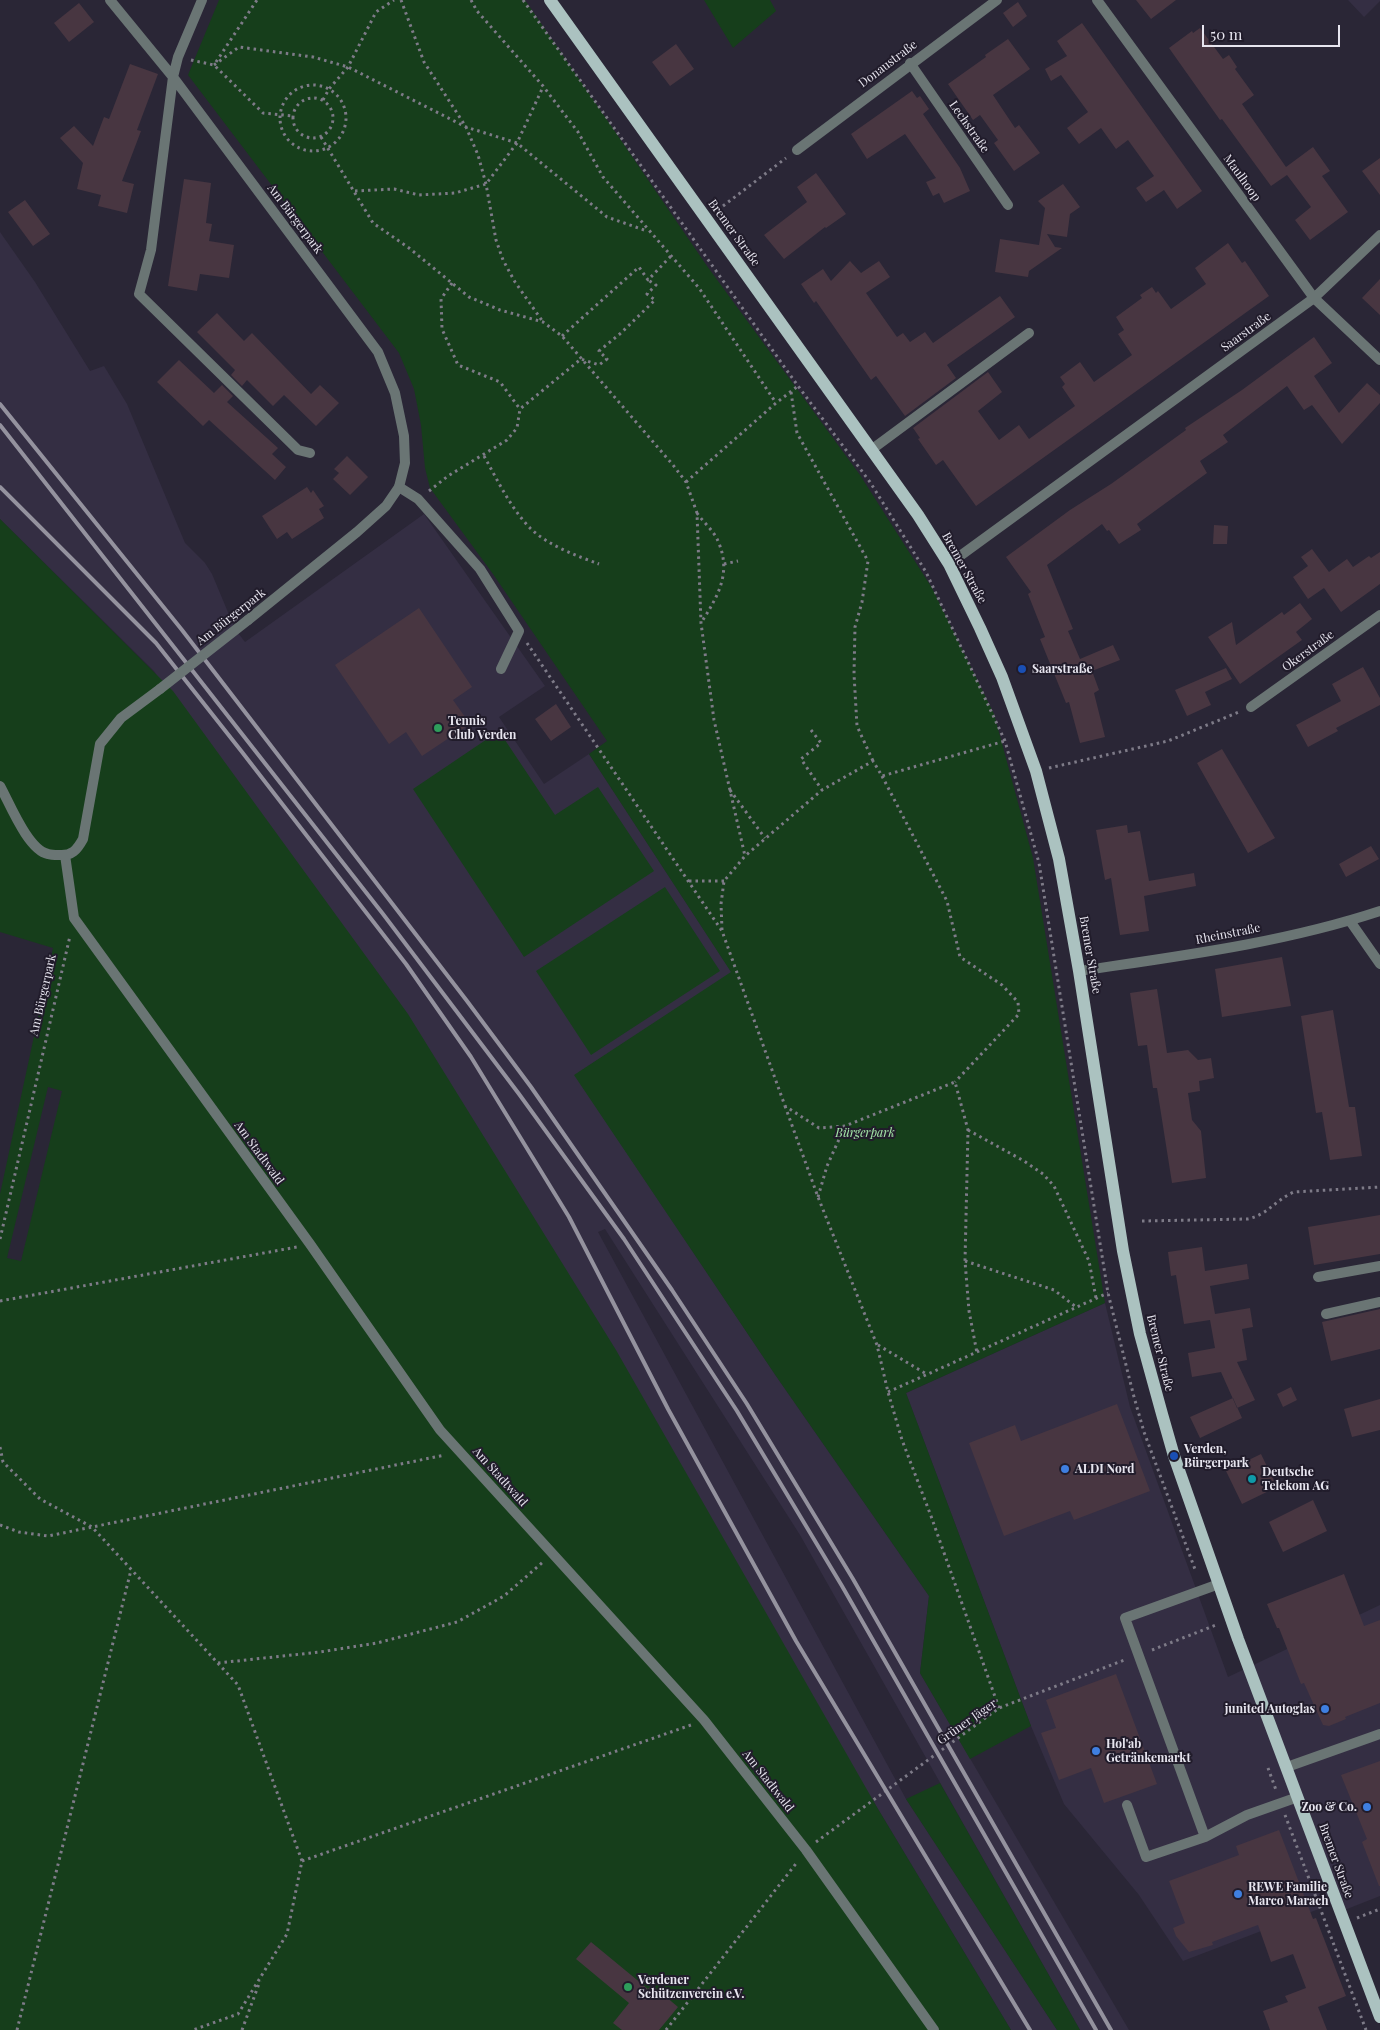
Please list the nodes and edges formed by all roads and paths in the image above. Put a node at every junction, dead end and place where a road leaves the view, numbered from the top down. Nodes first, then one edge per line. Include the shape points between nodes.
1 (110, 0) edge
2 (202, 0) edge
3 (256, 0) edge
4 (394, 0) edge
5 (401, 0) edge
6 (471, 0) edge
7 (523, 0) edge
8 (550, 0) edge
9 (996, 0) edge
10 (1097, 0) edge
11 (178, 57) junction
12 (910, 63) junction
13 (214, 65) junction
14 (348, 67) junction
15 (173, 77) junction
16 (543, 86) junction
17 (329, 89) junction
18 (323, 100) junction
19 (280, 115) junction
20 (293, 116) junction
21 (466, 127) junction
22 (321, 137) junction
23 (517, 143) junction
24 (327, 148) junction
25 (796, 150) joint
26 (486, 184) junction
27 (355, 191) junction
28 (1008, 205) dead end
29 (723, 206) dead end
30 (648, 232) junction
31 (1380, 235) edge
32 (672, 256) junction
33 (648, 280) junction
34 (452, 283) junction
35 (1314, 298) junction
36 (543, 322) junction
37 (1029, 333) dead end
38 (562, 336) junction
39 (581, 359) junction
40 (1380, 360) edge
41 (798, 386) junction
42 (791, 392) junction
43 (776, 403) junction
44 (520, 410) junction
45 (871, 450) junction
46 (310, 454) dead end
47 (484, 456) junction
48 (686, 482) junction
49 (399, 487) junction
50 (418, 499) junction
51 (697, 513) junction
52 (738, 562) dead end
53 (599, 564) dead end
54 (724, 564) junction
55 (949, 564) junction
56 (1380, 614) edge
57 (701, 624) junction
58 (519, 631) junction
59 (501, 669) dead end
60 (1251, 707) joint
61 (811, 730) dead end
62 (1005, 741) junction
63 (873, 761) junction
64 (1036, 771) junction
65 (882, 776) junction
66 (0, 786) edge
67 (728, 788) junction
68 (822, 790) junction
69 (765, 838) junction
70 (65, 855) junction
71 (746, 856) junction
72 (688, 881) junction
73 (724, 881) junction
74 (1380, 911) edge
75 (74, 918) junction
76 (1350, 921) junction
77 (722, 931) junction
78 (1380, 964) edge
79 (1079, 970) junction
80 (955, 1082) junction
81 (785, 1106) junction
82 (844, 1126) junction
83 (968, 1130) junction
84 (1380, 1187) edge
85 (818, 1198) junction
86 (1142, 1222) dead end
87 (0, 1239) edge
88 (310, 1244) junction
89 (965, 1261) junction
90 (1380, 1266) edge
91 (1318, 1277) dead end
92 (1108, 1293) junction
93 (1096, 1298) junction
94 (0, 1301) edge
95 (1380, 1302) edge
96 (1077, 1307) junction
97 (1326, 1314) dead end
98 (877, 1344) junction
99 (978, 1353) junction
100 (928, 1375) junction
101 (888, 1392) junction
102 (0, 1447) edge
103 (460, 1452) junction
104 (0, 1526) edge
105 (92, 1527) junction
106 (553, 1554) junction
107 (131, 1570) junction
108 (1219, 1584) junction
109 (1203, 1590) junction
110 (1213, 1616) dead end
111 (1216, 1625) junction
112 (1218, 1632) dead end
113 (1139, 1655) junction
114 (218, 1663) junction
115 (999, 1708) junction
116 (704, 1720) junction
117 (1380, 1734) edge
118 (1267, 1766) dead end
119 (1287, 1767) junction
120 (1298, 1797) junction
121 (1281, 1803) junction
122 (1127, 1805) dead end
123 (1205, 1837) junction
124 (806, 1850) junction
125 (302, 1861) junction
126 (1380, 1909) edge
127 (1344, 1923) junction
128 (263, 1973) junction
129 (1380, 2017) edge
130 (18, 2030) edge
131 (193, 2030) edge
132 (242, 2030) edge
133 (666, 2030) edge
134 (934, 2030) edge
135 (1366, 2030) edge

1 - 15 street, Am Bürgerpark
2 - 11 street
3 - 13 path
4 - 14 path via 376,12
5 - 21 path via 424,62
6 - 16 path
7 - 41 path
8 - 45 main road, Bremer Straße
9 - 12 street, Donaustraße
10 - 35 street, Maulhoop
11 - 13 path
11 - 15 street
12 - 25 street, Donaustraße
12 - 28 street, Lechstraße
13 - 14 path via 239,46 313,57
13 - 19 path via 263,113
14 - 17 path
14 - 21 path
15 - 46 street via 151,250 139,294 298,450
15 - 49 street, Am Bürgerpark via 378,352 395,393 404,436 405,463
16 - 23 path
16 - 30 path via 578,132 603,177
17 - 18 path
17 - 19 path via 319,85 297,89 283,105
17 - 24 path via 343,104 346,124 336,142
18 - 20 path via 304,100 298,104
18 - 22 path via 334,116 331,129
19 - 20 path
19 - 24 path via 281,127 294,145 304,150
20 - 22 path via 293,123 301,135
21 - 23 path
21 - 26 path
22 - 24 path
23 - 26 path
23 - 30 path via 607,217
24 - 27 path
25 - 29 path
26 - 27 path via 455,193 420,195 394,189
26 - 36 path via 503,260
27 - 34 path via 374,223
30 - 32 path
31 - 35 street, Saarstraße
32 - 33 path
32 - 43 path via 699,288
33 - 38 path via 638,267
33 - 39 path via 656,285 646,294 656,300 599,351 607,358 599,365
34 - 36 path via 469,297
34 - 44 path via 441,299 442,329 458,365 500,382
35 - 40 street, Maulhoop
35 - 55 street, Saarstraße
36 - 38 path
37 - 45 street
38 - 39 path
39 - 44 path
39 - 48 path
41 - 42 path
41 - 62 path via 870,482 926,572
42 - 43 path
42 - 63 path via 797,433 868,561 862,602 854,626 854,674 857,726
43 - 48 path
44 - 47 path via 517,428 507,440
45 - 55 main road, Bremer Straße
47 - 50 path via 448,476
47 - 53 path via 510,502 531,529 568,553
48 - 51 path
49 - 50 street
49 - 70 street, Am Bürgerpark, bridge via 386,506 357,532 121,718 100,744 83,839 77,850
50 - 58 street via 480,569
51 - 54 path via 718,541
51 - 57 path
52 - 54 path
54 - 57 path via 724,580
55 - 64 main road, Bremer Straße via 1002,677
56 - 60 street, Okerstraße
57 - 67 path via 714,720
58 - 59 street
58 - 72 path
60 - 64 path via 1168,741
61 - 68 path via 821,743 801,759
62 - 65 path
62 - 92 path via 1039,863
63 - 65 path
63 - 68 path
64 - 79 main road, Bremer Straße via 1060,859
65 - 80 path via 947,901 960,957 1002,985 1018,1002 1019,1014
66 - 70 street via 31,842 48,854
67 - 69 path
67 - 71 path
68 - 69 path
69 - 71 path
70 - 75 street
71 - 73 path
72 - 73 path
72 - 77 path
73 - 77 path via 720,904
74 - 76 street, Rheinstraße
75 - 87 path, Am Bürgerpark
75 - 88 street, Am Stadtwald
76 - 78 street
76 - 79 street, Rheinstraße via 1216,951
77 - 81 path
79 - 108 main road, Bremer Straße via 1122,1242 1140,1334 1174,1456
80 - 82 path
80 - 83 path
81 - 82 path via 819,1128
81 - 85 path
82 - 85 path
83 - 89 path
83 - 93 path via 1024,1161 1054,1186 1089,1261
84 - 86 path via 1294,1192 1259,1217 1247,1219
85 - 98 path
88 - 94 path
88 - 103 street, Am Stadtwald via 440,1430
89 - 96 path via 1054,1290
89 - 99 path via 969,1311
90 - 91 street
92 - 93 path
92 - 109 path via 1144,1432
93 - 96 path
95 - 97 street
96 - 99 path
98 - 100 path
98 - 101 path
99 - 100 path
100 - 101 path
101 - 115 path via 902,1440
102 - 105 path via 2,1462 40,1498
103 - 105 path
103 - 106 street, Am Stadtwald
104 - 105 path via 48,1536
105 - 107 path
106 - 114 path via 504,1596 456,1622 377,1643
106 - 116 street, Am Stadtwald
107 - 114 path
107 - 130 path
108 - 109 street
108 - 119 main road, Bremer Straße
109 - 113 street via 1125,1618
110 - 111 path
111 - 112 path
111 - 113 path, Grüner Jäger
113 - 115 path, Grüner Jäger
113 - 123 street
114 - 125 path via 238,1685
115 - 124 path, Grüner Jäger
116 - 124 street, Am Stadtwald
116 - 125 path
117 - 119 street
118 - 121 path
119 - 120 main road, Bremer Straße
120 - 121 street
120 - 127 main road, Bremer Straße
121 - 123 street via 1247,1815
121 - 135 path
122 - 123 street via 1146,1857
124 - 133 path, Grüner Jäger
124 - 134 street, Am Stadtwald
125 - 128 path via 287,1934
126 - 127 path
127 - 129 main road, Bremer Straße
128 - 131 path via 238,2014
128 - 132 path

